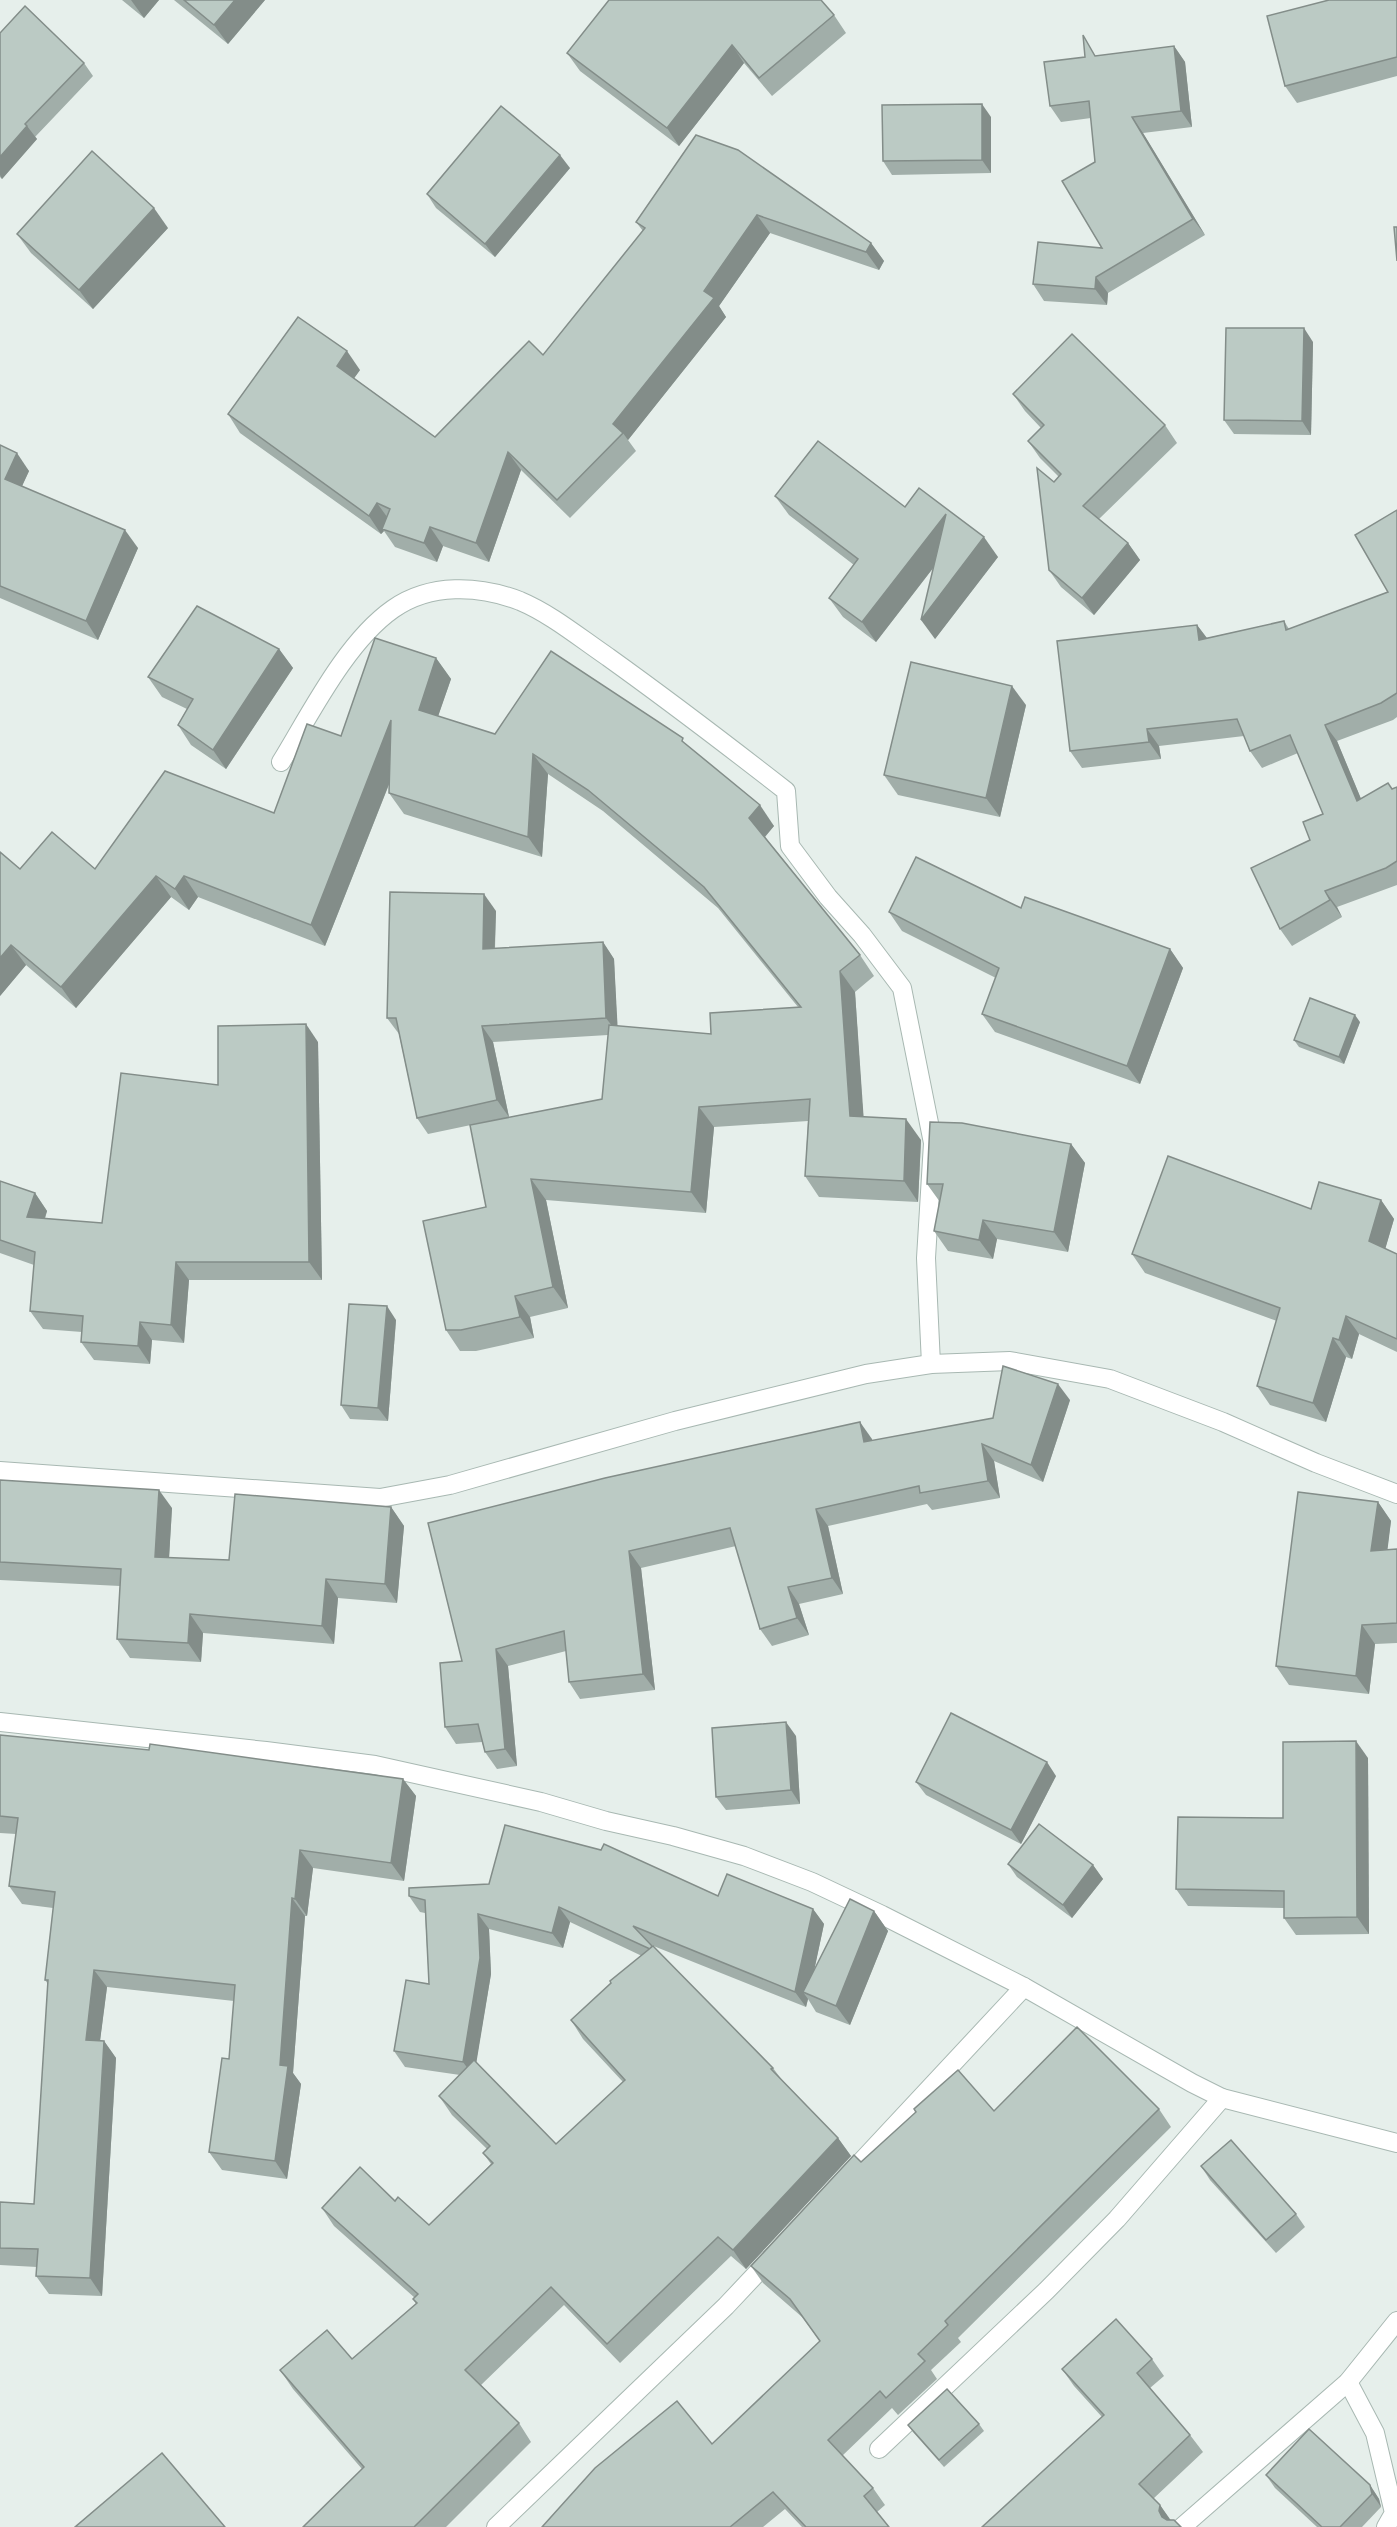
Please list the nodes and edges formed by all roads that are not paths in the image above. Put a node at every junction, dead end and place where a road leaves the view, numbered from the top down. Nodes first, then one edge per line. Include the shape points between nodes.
1 (282, 762) dead end
2 (931, 1364) junction
3 (0, 1471) edge
4 (1397, 1494) edge
5 (0, 1722) edge
6 (1024, 1987) junction
7 (1222, 2098) junction
8 (1397, 2143) edge
9 (831, 2194) edge
10 (783, 2246) edge
11 (1397, 2321) edge
12 (1348, 2382) junction
13 (879, 2449) dead end
14 (496, 2527) edge
15 (1182, 2527) edge
16 (1386, 2527) edge

1 - 2 street via 357,642 393,609 423,594 452,588 519,601 560,623 786,791 790,846 902,988 933,1143 926,1258
2 - 3 street via 867,1374 675,1421 450,1485 380,1498
2 - 4 street via 1010,1361 1110,1379
5 - 6 street via 375,1765 673,1836 744,1856 812,1882
6 - 7 street
6 - 9 street
7 - 8 street
7 - 13 street via 1117,2219
10 - 14 street
11 - 12 street
12 - 15 street
12 - 16 street via 1375,2433 1394,2513

